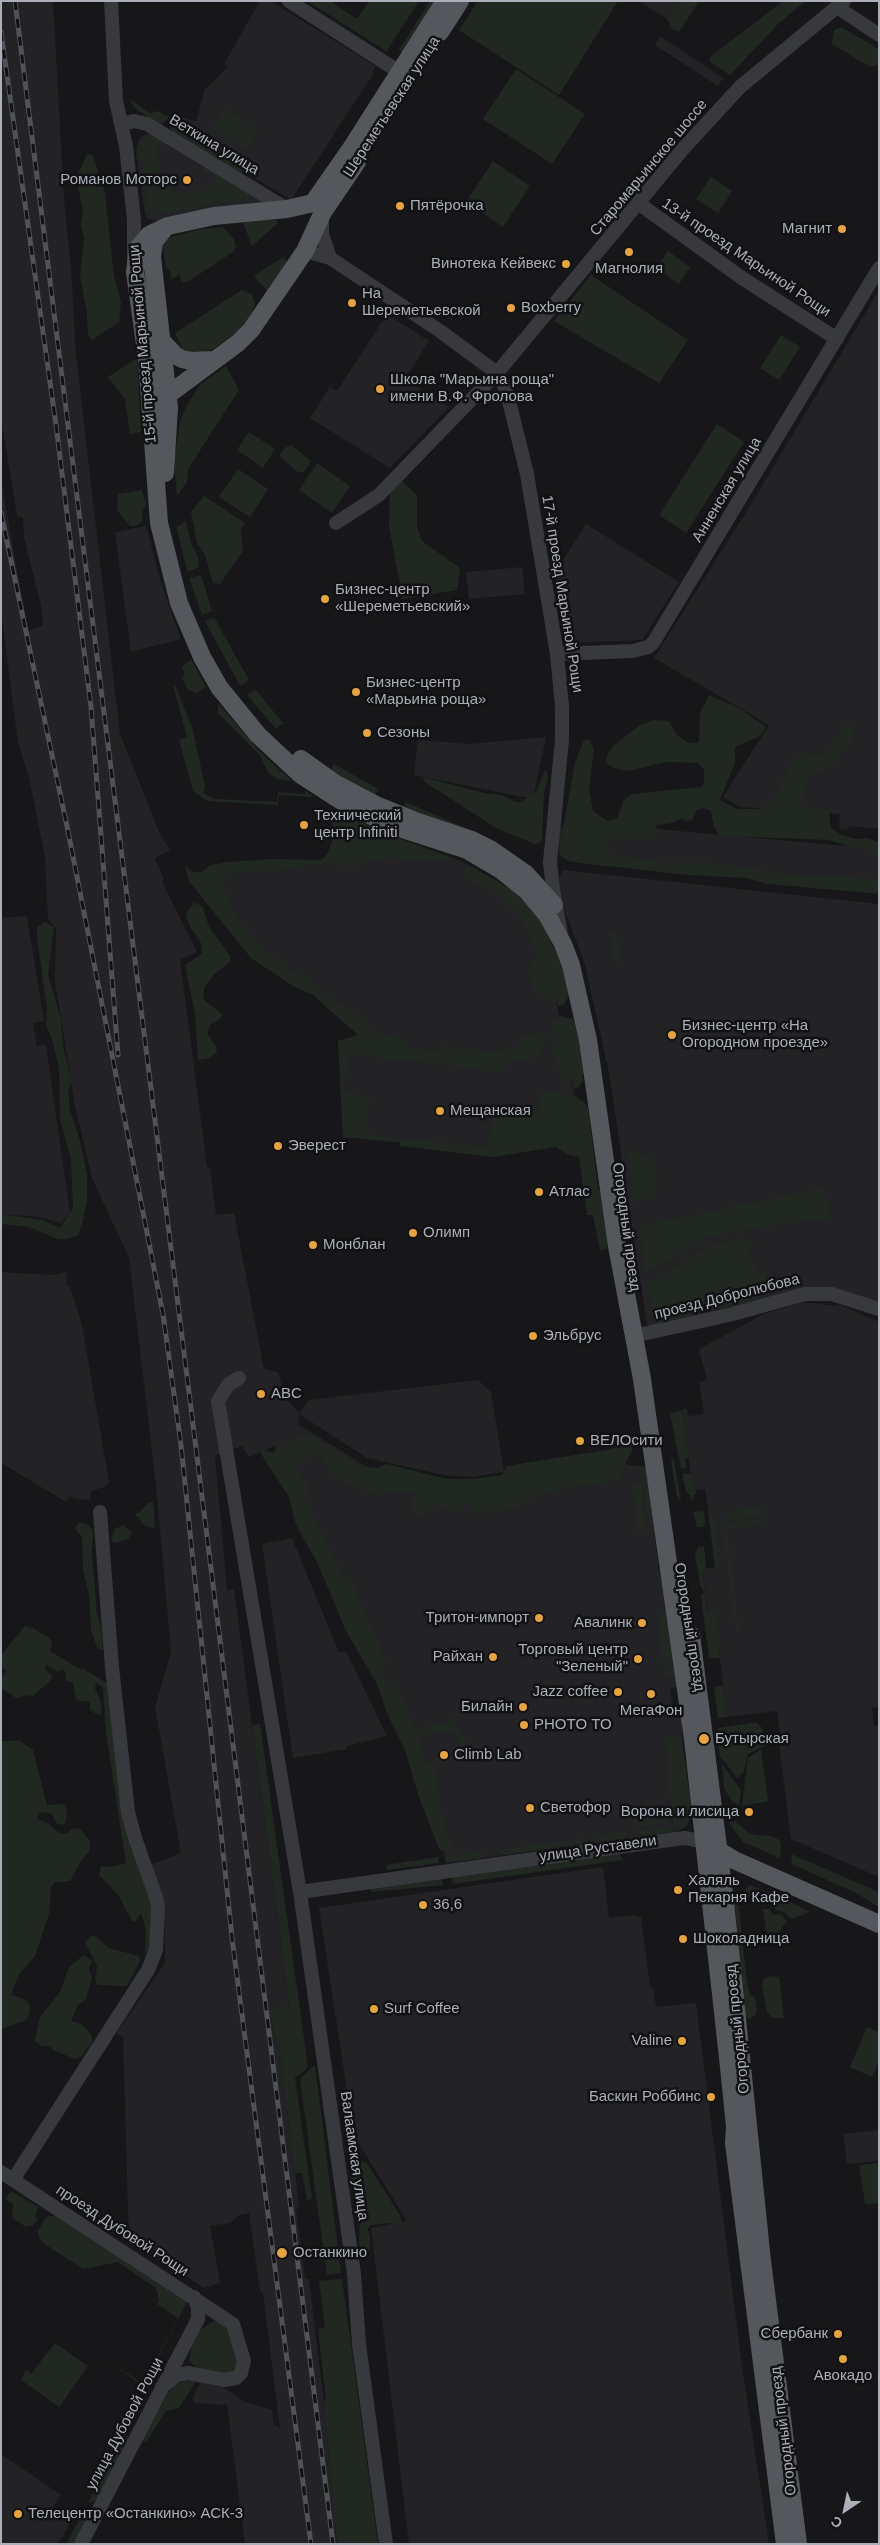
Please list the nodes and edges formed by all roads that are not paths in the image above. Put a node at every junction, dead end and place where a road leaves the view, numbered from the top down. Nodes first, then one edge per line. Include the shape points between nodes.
1 (111, 1) edge
2 (289, 1) edge
3 (445, 1) edge
4 (460, 1) edge
5 (840, 4) edge
6 (879, 35) edge
7 (401, 73) junction
8 (122, 124) junction
9 (638, 203) junction
10 (318, 208) junction
11 (287, 209) junction
12 (134, 220) junction
13 (168, 226) junction
14 (144, 240) junction
15 (304, 251) junction
16 (330, 258) junction
17 (879, 268) edge
18 (153, 270) junction
19 (135, 272) junction
20 (837, 338) junction
21 (162, 341) junction
22 (146, 359) junction
23 (214, 360) junction
24 (497, 373) junction
25 (193, 377) junction
26 (167, 387) junction
27 (160, 418) junction
28 (336, 523) dead end
29 (557, 654) junction
30 (393, 819) joint
31 (550, 865) junction
32 (526, 880) junction
33 (556, 908) junction
34 (563, 944) junction
35 (879, 1309) edge
36 (637, 1335) junction
37 (239, 1378) dead end
38 (100, 1512) dead end
39 (711, 1846) junction
40 (300, 1892) junction
41 (879, 1924) edge
42 (7, 2176) edge
43 (194, 2297) junction
44 (225, 2317) junction
45 (198, 2320) junction
46 (162, 2387) junction
47 (80, 2544) edge
48 (386, 2544) edge
49 (785, 2544) edge
50 (798, 2544) edge

1 - 8 street via 113,68
2 - 7 street
3 - 7 main road, Шереметьевская улица
4 - 10 main road, Шереметьевская улица
5 - 6 street
5 - 9 street, Старомарьинское шоссе via 740,87
7 - 10 main road, Шереметьевская улица via 327,185
8 - 11 street, Веткина улица via 134,121 147,124
8 - 12 street
9 - 20 street, 13-й проезд Марьиной Рощи via 742,278
9 - 24 street, Старомарьинское шоссе
10 - 11 main road
10 - 15 main road
10 - 16 street
11 - 13 main road via 217,215
12 - 14 street, 15-й проезд Марьиной Рощи
12 - 19 street, 15-й проезд Марьиной Рощи
13 - 14 main road
13 - 18 main road via 154,242
14 - 18 street, 15-й проезд Марьиной Рощи
14 - 19 main road via 136,258
15 - 16 street
15 - 23 main road via 245,337
16 - 24 street
17 - 20 street, Анненская улица
18 - 21 main road, 15-й проезд Марьиной Рощи
19 - 22 main road, 15-й проезд Марьиной Рощи
20 - 29 street, Анненская улица via 653,643 633,651
21 - 23 main road via 182,359
21 - 26 main road, 15-й проезд Марьиной Рощи
22 - 26 main road
22 - 27 main road, 15-й проезд Марьиной Рощи
23 - 25 main road
24 - 28 street, Старомарьинское шоссе via 379,495
24 - 29 street, 17-й проезд Марьиной Рощи via 506,389 527,474
25 - 26 main road
25 - 27 main road
26 - 27 main road, 15-й проезд Марьиной Рощи
27 - 30 main road, 15-й проезд Марьиной Рощи via 169,520 189,600 216,659 239,695 282,743 308,766
29 - 31 street, 17-й проезд Марьиной Рощи via 562,740
30 - 32 main road, Огородный проезд via 467,850
31 - 32 street
31 - 33 street, 17-й проезд Марьиной Рощи
32 - 33 main road, Огородный проезд
32 - 34 main road, Огородный проезд
33 - 34 street, 17-й проезд Марьиной Рощи
33 - 36 main road, Огородный проезд via 580,962 606,1082
34 - 36 main road, Огородный проезд via 572,965 588,1040 617,1246
35 - 36 street, проезд Добролюбова via 832,1294 805,1294
36 - 39 main road, Огородный проезд
37 - 40 street, Валаамская улица via 228,1385 218,1401
38 - 42 street via 128,1812 156,1897 156,1950 148,1970
39 - 40 street, улица Руставели via 686,1838 676,1839
39 - 41 main road, улица Руставели via 734,1860
39 - 49 main road, Огородный проезд via 734,2143
39 - 50 main road, Огородный проезд
40 - 48 street, Валаамская улица via 354,2274 359,2344
42 - 43 street, проезд Дубовой Рощи
43 - 44 street, проезд Дубовой Рощи
43 - 45 street
44 - 45 street
44 - 46 street via 236,2330 244,2361 241,2373 225,2380 188,2372 177,2375
45 - 46 street, улица Дубовой Рощи
46 - 47 street, улица Дубовой Рощи

